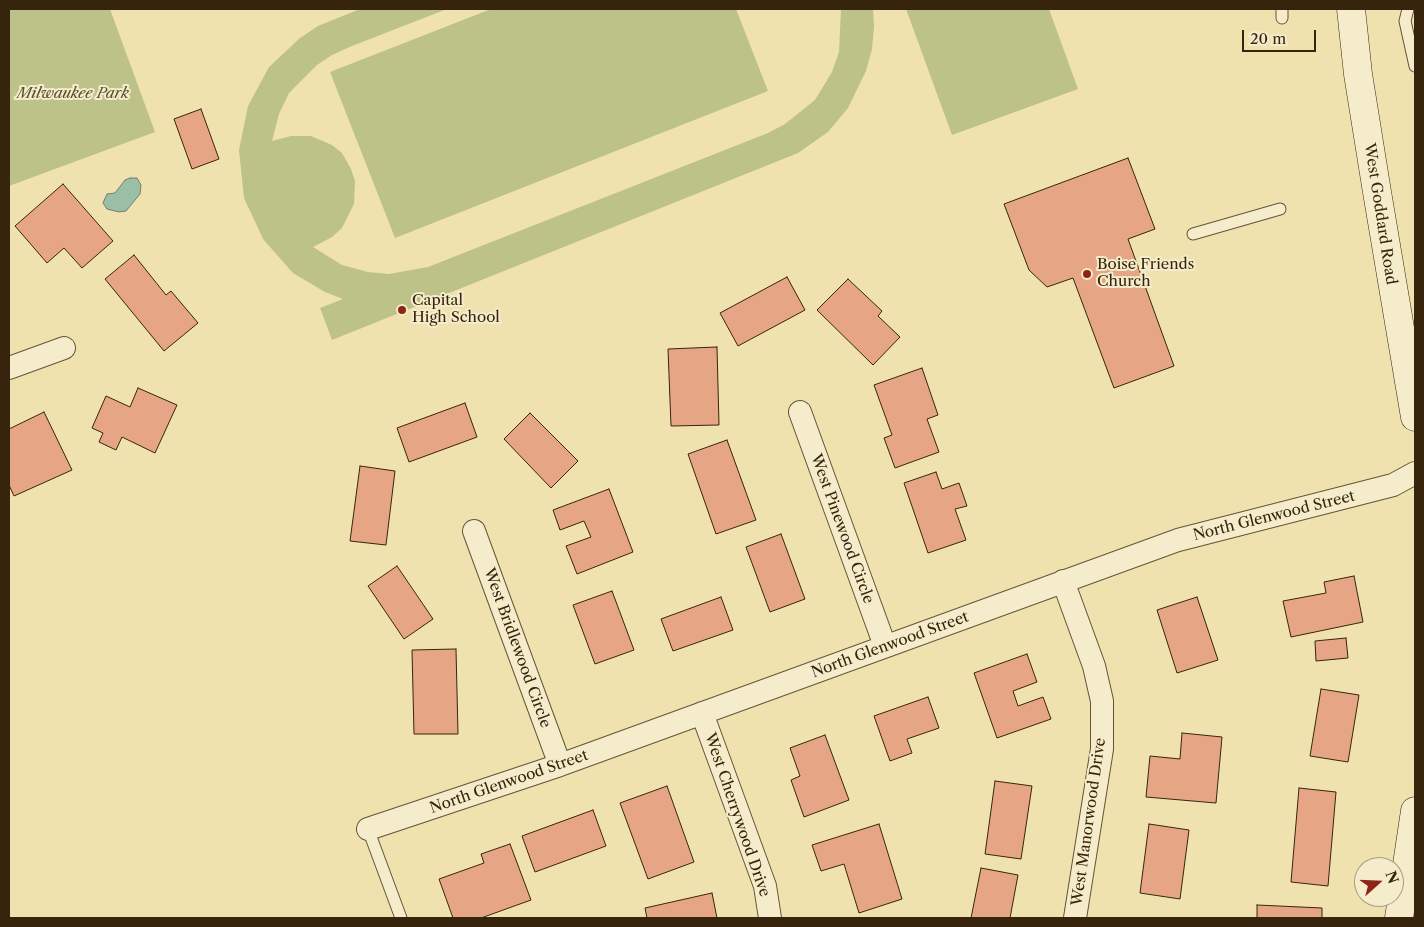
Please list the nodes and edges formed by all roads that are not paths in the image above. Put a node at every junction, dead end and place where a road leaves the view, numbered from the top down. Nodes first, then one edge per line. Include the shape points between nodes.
1 (1351, 9) edge
2 (1408, 9) edge
3 (1415, 66) edge
4 (1280, 209) dead end
5 (1193, 234) dead end
6 (64, 348) dead end
7 (9, 368) edge
8 (800, 412) dead end
9 (1415, 418) edge
10 (1415, 473) edge
11 (474, 531) dead end
12 (1063, 582) junction
13 (885, 646) junction
14 (702, 713) junction
15 (560, 765) junction
16 (1415, 811) edge
17 (368, 829) joint
18 (401, 918) edge
19 (770, 918) edge
20 (1075, 918) edge
21 (1398, 918) edge

1 - 9 street, West Goddard Road via 1375,182
2 - 3 lane via 1406,21
4 - 5 lane
6 - 7 street
8 - 13 street, West Pinewood Circle
10 - 12 street, North Glenwood Street via 1393,485 1178,540
11 - 15 street, West Bridlewood Circle
12 - 13 street, North Glenwood Street
12 - 20 street, West Manorwood Drive via 1094,666 1102,701 1102,749
13 - 14 street, North Glenwood Street
14 - 15 street, North Glenwood Street
14 - 19 street, West Cherrywood Drive via 765,886
15 - 17 street, North Glenwood Street
16 - 21 street
17 - 18 lane

